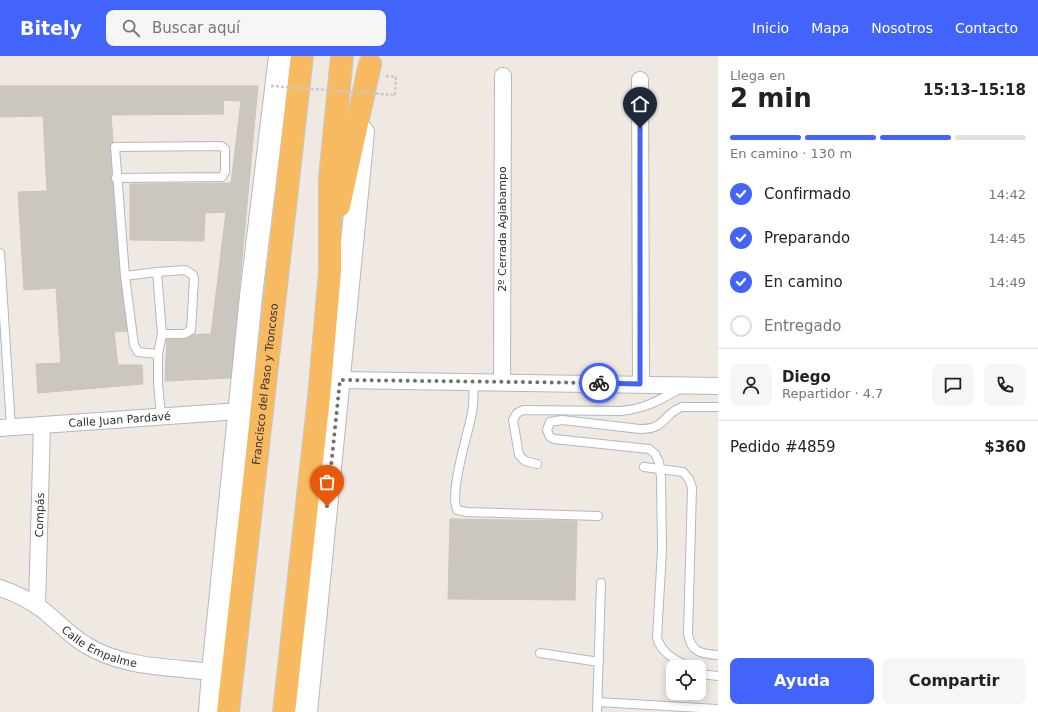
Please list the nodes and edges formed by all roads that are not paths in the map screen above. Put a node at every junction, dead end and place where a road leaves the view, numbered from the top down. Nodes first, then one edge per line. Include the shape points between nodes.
1 (280, 56) edge
2 (302, 56) edge
3 (342, 56) edge
4 (371, 60) edge
5 (503, 76) dead end
6 (640, 80) dead end
7 (116, 178) junction
8 (0, 253) edge
9 (330, 271) junction
10 (157, 272) junction
11 (125, 276) junction
12 (162, 334) junction
13 (158, 354) junction
14 (340, 380) junction
15 (502, 382) junction
16 (474, 383) junction
17 (640, 384) junction
18 (686, 386) junction
19 (718, 386) edge
20 (718, 407) edge
21 (239, 411) junction
22 (161, 416) junction
23 (42, 425) junction
24 (5, 428) edge
25 (537, 464) dead end
26 (644, 467) dead end
27 (660, 469) junction
28 (598, 516) dead end
29 (601, 583) dead end
30 (0, 588) edge
31 (37, 606) junction
32 (540, 653) dead end
33 (718, 655) edge
34 (676, 660) edge
35 (599, 662) junction
36 (212, 672) junction
37 (706, 675) edge
38 (718, 676) edge
39 (598, 702) junction
40 (718, 709) edge
41 (210, 712) edge
42 (228, 712) edge
43 (284, 712) edge
44 (306, 712) edge
45 (598, 712) edge

1 - 21 main road, Francisco del Paso y Troncoso
2 - 42 highway, Francisco del Paso y Troncoso
3 - 9 highway via 330,178
4 - 9 highway via 339,209
4 - 14 main road
5 - 15 street, 2º Cerrada Agiabampo
6 - 17 street
7 - 7 lane via 222,177 225,172 225,150 221,146 116,146
7 - 11 lane
8 - 24 lane
9 - 43 highway via 319,397
10 - 11 lane
10 - 12 lane
10 - 12 lane via 185,270 193,274 194,279 191,330 184,334
11 - 13 lane via 135,349 143,353
12 - 13 lane
13 - 22 lane
14 - 16 street
14 - 44 main road
15 - 16 street
15 - 17 street
16 - 28 lane via 472,412 460,460 455,502 457,510
17 - 18 street
18 - 19 street
18 - 25 lane via 648,406 634,410 523,410 517,413 514,420 519,456 525,461
20 - 27 lane via 676,409 652,429 562,420 550,422 547,430 554,439 649,449 655,454
21 - 22 street, Calle Juan Pardavé
21 - 36 main road, Francisco del Paso y Troncoso
22 - 23 street, Calle Juan Pardavé
23 - 24 street, Calle Juan Pardavé
23 - 31 street, Compás
26 - 27 lane
27 - 33 lane via 683,472 689,478 692,488 688,634 690,643 703,655
27 - 34 lane via 662,550 658,638 660,647
29 - 35 lane
30 - 31 street, Calle Empalme
31 - 36 street, Calle Empalme via 85,645 112,659
32 - 35 lane
35 - 39 lane
36 - 41 main road, Francisco del Paso y Troncoso
37 - 38 lane
39 - 40 lane
39 - 45 lane

